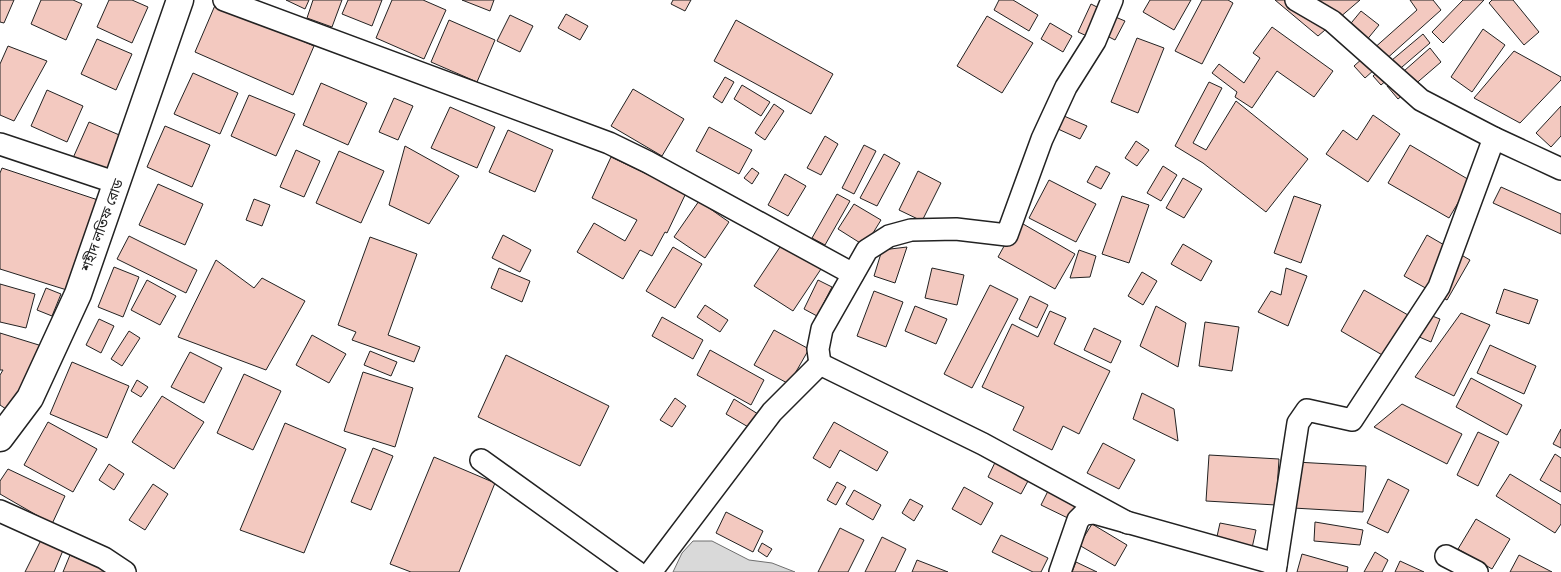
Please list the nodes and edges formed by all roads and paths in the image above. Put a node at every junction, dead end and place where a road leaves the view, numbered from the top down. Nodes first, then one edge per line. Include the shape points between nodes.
1 (180, 0) edge
2 (224, 0) edge
3 (1112, 0) edge
4 (1296, 0) edge
5 (1494, 138) junction
6 (0, 144) edge
7 (1561, 169) edge
8 (117, 184) junction
9 (853, 274) junction
10 (820, 364) junction
11 (0, 438) edge
12 (482, 460) dead end
13 (0, 511) edge
14 (1128, 523) junction
15 (1446, 556) dead end
16 (1276, 568) edge
17 (125, 572) edge
18 (638, 572) edge
19 (651, 572) edge
20 (1060, 572) edge
21 (1477, 572) edge

1 - 8 street, শহীদ লতিফ রোড
2 - 9 street via 609,143
3 - 9 street via 1095,41 1066,87 1042,139 1007,235 956,229 911,230 888,236 867,250
4 - 5 street via 1332,21 1420,100
5 - 7 street
5 - 16 street via 1439,287 1352,420 1307,410 1298,423
6 - 8 street
8 - 11 street, শহীদ লতিফ রোড via 78,294 30,398
9 - 10 street via 822,329 818,349
10 - 14 street via 983,444
10 - 19 street via 772,412
12 - 18 street
13 - 17 street via 104,558
14 - 16 street
14 - 20 street via 1094,513 1084,514 1078,520
15 - 21 street

